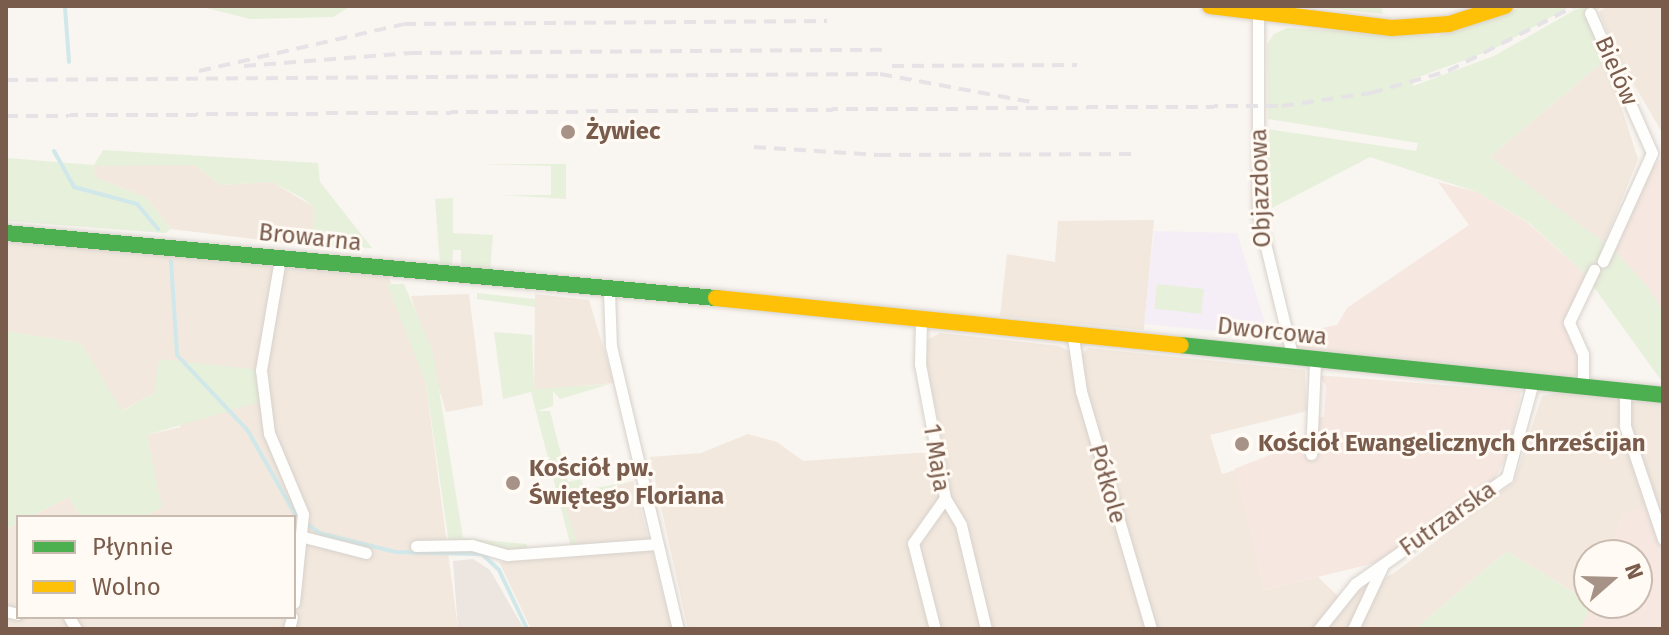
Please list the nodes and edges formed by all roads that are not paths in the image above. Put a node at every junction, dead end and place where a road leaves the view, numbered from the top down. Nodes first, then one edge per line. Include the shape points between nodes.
1 (1210, 6) edge
2 (1505, 6) edge
3 (1258, 13) junction
4 (1590, 13) dead end
5 (1663, 145) edge
6 (1652, 153) junction
7 (6, 233) edge
8 (280, 259) junction
9 (609, 292) junction
10 (921, 322) junction
11 (1073, 337) junction
12 (1293, 359) junction
13 (1315, 361) junction
14 (1533, 382) junction
15 (1583, 387) junction
16 (1625, 392) junction
17 (1663, 395) edge
18 (1311, 454) dead end
19 (945, 498) junction
20 (301, 525) junction
21 (1663, 539) edge
22 (657, 544) junction
23 (416, 546) dead end
24 (366, 553) dead end
25 (1383, 565) junction
26 (296, 581) edge
27 (678, 629) edge
28 (935, 629) edge
29 (986, 629) edge
30 (1151, 629) edge
31 (1319, 629) edge
32 (1353, 629) edge

1 - 3 street
2 - 3 street via 1404,28
3 - 12 street, Objazdowa via 1258,214
4 - 6 street, Bielów
5 - 6 street
6 - 15 street via 1569,322 1583,354
7 - 8 street, Browarna
8 - 9 street, Browarna
8 - 20 street via 263,401
9 - 10 street, Dworcowa
9 - 22 street via 611,346
10 - 11 street, Dworcowa
10 - 19 street, 1 Maja via 920,364
11 - 12 street, Dworcowa
11 - 30 street, Półkole via 1081,391
12 - 13 street, Dworcowa
13 - 14 street, Dworcowa
13 - 18 street
14 - 15 street, Dworcowa
14 - 25 street, Futrzarska via 1507,477
15 - 16 street, Dworcowa
16 - 17 street, Dworcowa
16 - 21 street via 1625,426
19 - 28 street, 1 Maja via 913,543
19 - 29 street via 961,525
20 - 24 street
20 - 26 street
22 - 23 street via 508,555 472,545
22 - 27 street
25 - 31 street, Futrzarska via 1339,599
25 - 32 street

